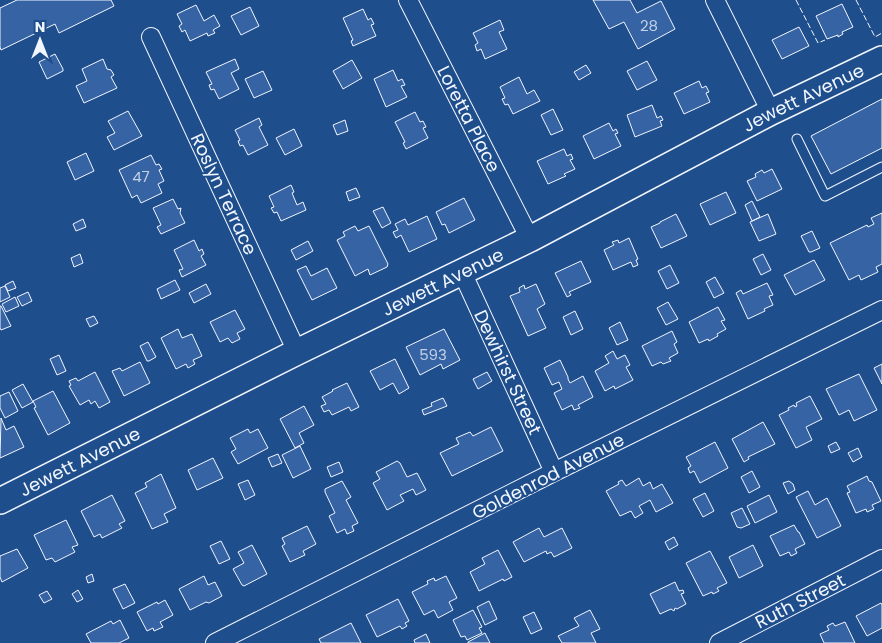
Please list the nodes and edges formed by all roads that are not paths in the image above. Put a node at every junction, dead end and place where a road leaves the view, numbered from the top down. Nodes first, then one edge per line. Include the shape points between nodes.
1 (408, 0) edge
2 (715, 0) edge
3 (151, 37) dead end
4 (882, 59) edge
5 (771, 112) junction
6 (797, 139) dead end
7 (882, 167) edge
8 (530, 239) junction
9 (462, 272) junction
10 (882, 310) edge
11 (296, 352) junction
12 (554, 472) junction
13 (0, 501) edge
14 (882, 559) edge
15 (215, 643) edge
16 (719, 643) edge

1 - 8 street, Loretta Place
2 - 5 street
3 - 11 street, Roslyn Terrace
4 - 5 main road, Jewett Avenue
5 - 8 main road, Jewett Avenue
6 - 7 lane via 825,196
8 - 9 main road, Jewett Avenue
9 - 11 main road, Jewett Avenue
9 - 12 street, Dewhirst Street
10 - 12 street, Goldenrod Avenue
11 - 13 main road, Jewett Avenue
12 - 15 street, Goldenrod Avenue
14 - 16 street, Ruth Street

